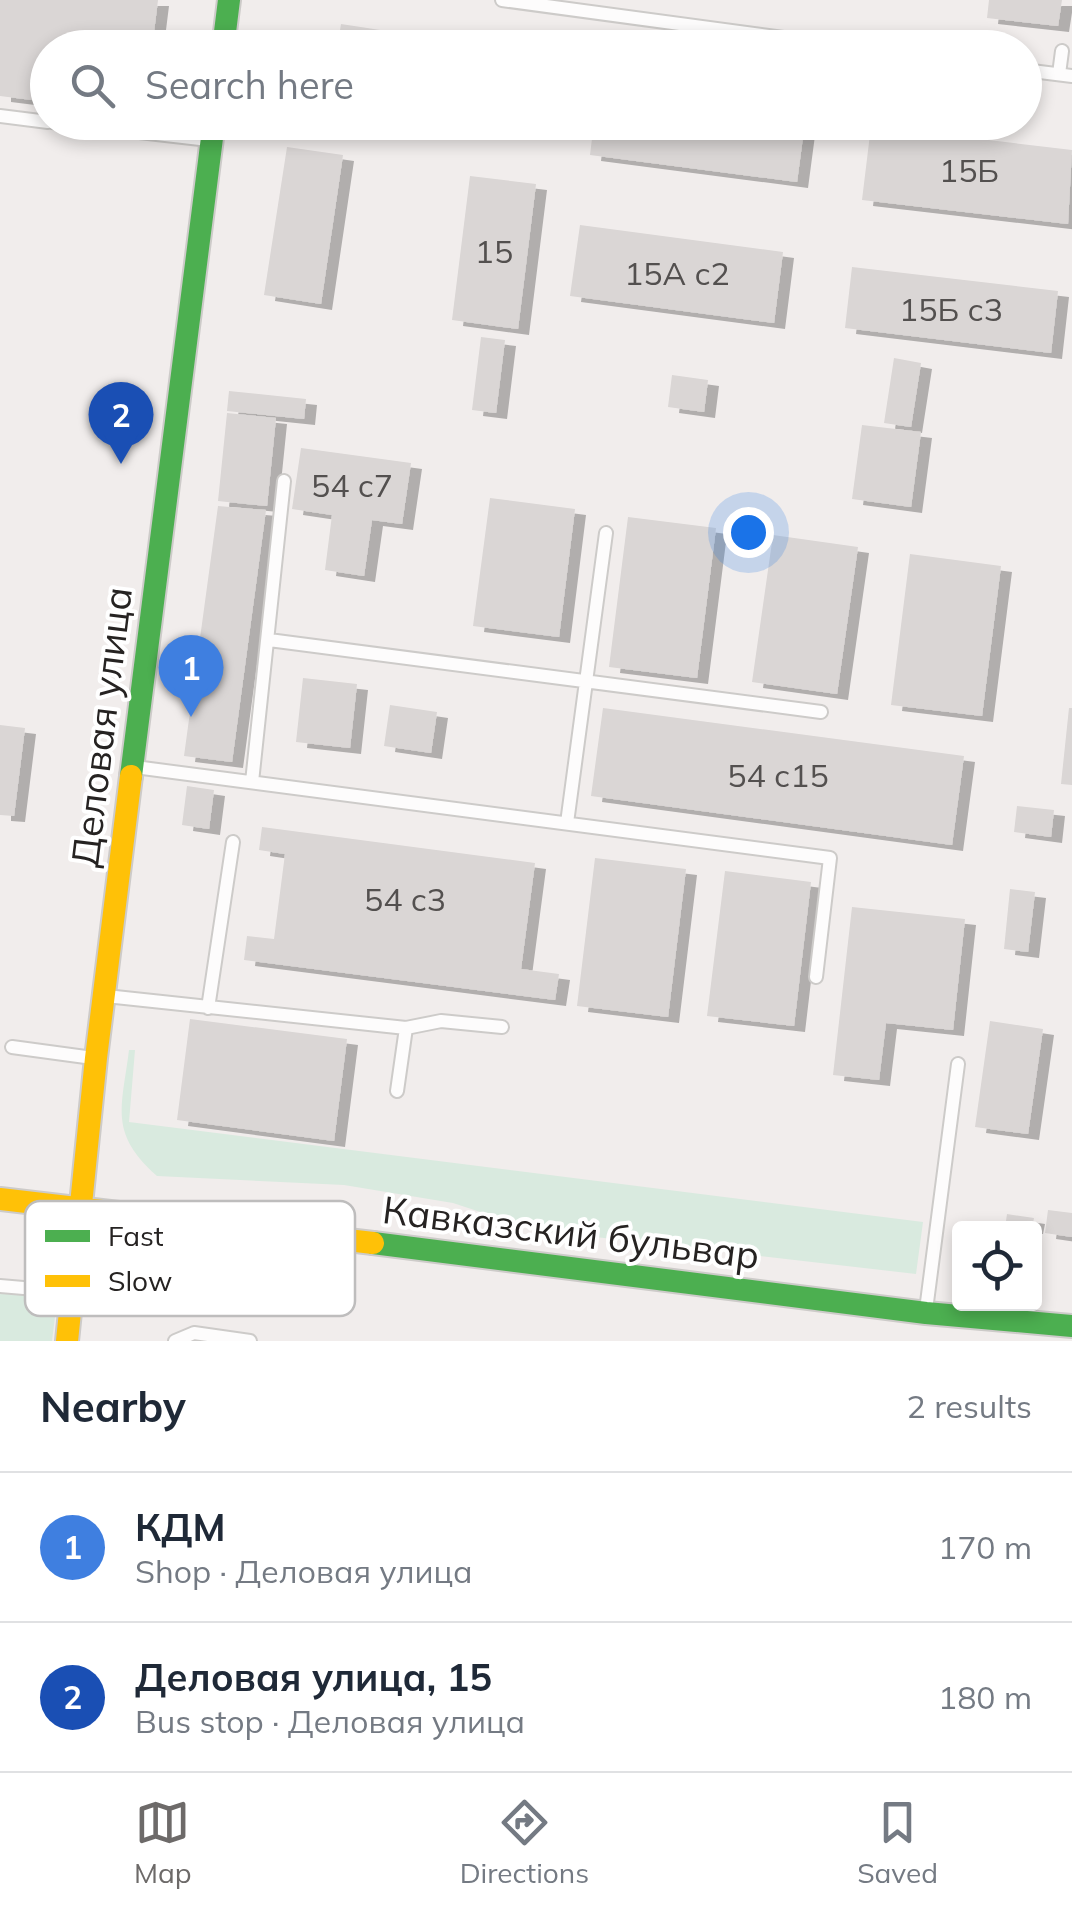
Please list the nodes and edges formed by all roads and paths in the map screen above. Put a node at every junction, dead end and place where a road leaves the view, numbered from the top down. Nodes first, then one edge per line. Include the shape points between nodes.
1 (229, 0) edge
2 (502, 0) edge
3 (590, 6) edge
4 (225, 30) edge
5 (743, 30) edge
6 (1062, 51) dead end
7 (1065, 75) edge
8 (0, 116) edge
9 (30, 120) edge
10 (212, 140) edge
11 (284, 480) dead end
12 (606, 532) dead end
13 (269, 640) junction
14 (586, 681) junction
15 (821, 712) dead end
16 (132, 766) junction
17 (252, 782) junction
18 (567, 823) junction
19 (233, 842) dead end
20 (816, 977) dead end
21 (104, 996) junction
22 (208, 1008) junction
23 (502, 1027) dead end
24 (406, 1028) junction
25 (12, 1047) dead end
26 (96, 1058) junction
27 (958, 1064) dead end
28 (397, 1091) dead end
29 (0, 1199) edge
30 (25, 1201) edge
31 (82, 1201) edge
32 (355, 1241) edge
33 (0, 1286) edge
34 (25, 1288) edge
35 (970, 1311) edge
36 (926, 1313) junction
37 (70, 1316) edge
38 (1072, 1329) edge
39 (67, 1341) edge
40 (175, 1341) edge
41 (250, 1341) edge

1 - 4 street
2 - 3 lane
3 - 5 lane
6 - 7 lane
8 - 9 lane
10 - 16 street, Деловая улица
11 - 13 lane
12 - 14 lane
13 - 14 lane
13 - 17 lane
14 - 15 lane
14 - 18 lane
16 - 17 lane
16 - 21 street, Деловая улица
17 - 18 lane
18 - 20 lane via 830,858
19 - 22 lane
21 - 22 lane
21 - 26 street, Деловая улица
22 - 24 lane
23 - 24 lane via 441,1021
24 - 28 lane
25 - 26 lane
26 - 31 street, Деловая улица
27 - 36 lane
29 - 30 street, Кавказский бульвар
32 - 36 street, Кавказский бульвар
33 - 34 lane
35 - 36 street, Кавказский бульвар
35 - 38 street, Кавказский бульвар
37 - 39 street, Деловая улица
40 - 41 lane via 194,1334

